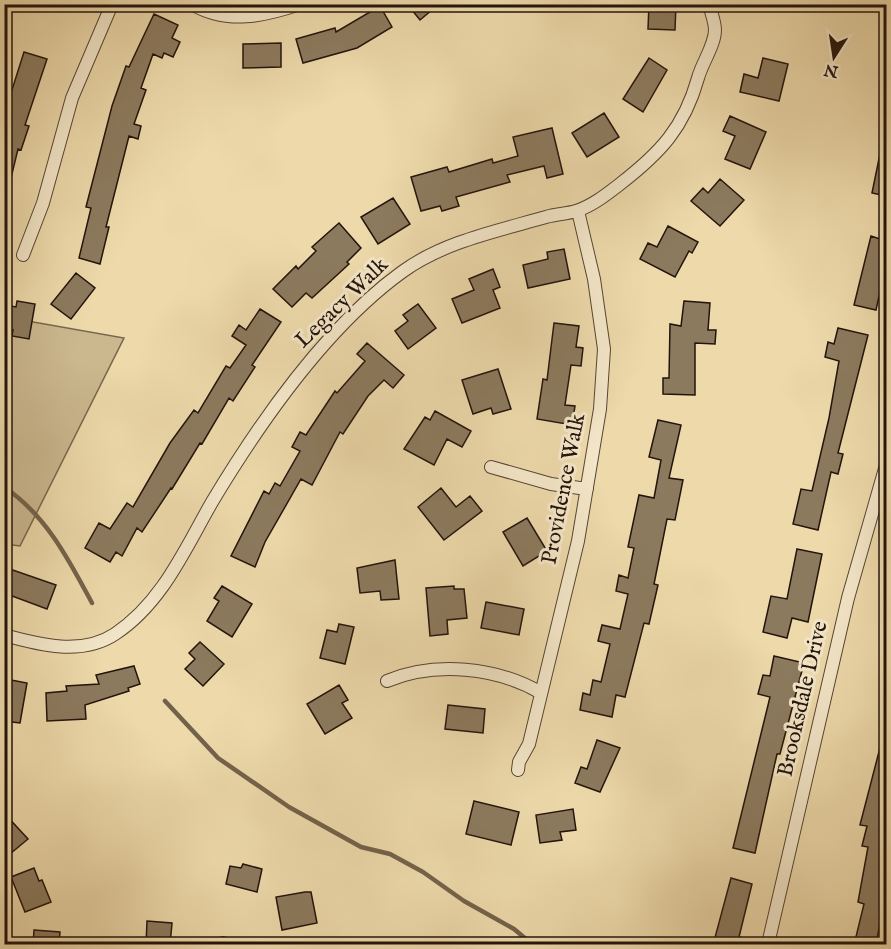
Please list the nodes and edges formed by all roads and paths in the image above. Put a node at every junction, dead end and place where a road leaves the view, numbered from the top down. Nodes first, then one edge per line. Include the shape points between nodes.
1 (112, 4) edge
2 (192, 4) edge
3 (300, 4) edge
4 (709, 4) edge
5 (578, 211) junction
6 (23, 255) dead end
7 (886, 465) edge
8 (491, 467) dead end
9 (587, 489) junction
10 (4, 635) edge
11 (387, 681) dead end
12 (541, 693) junction
13 (518, 770) dead end
14 (768, 945) edge

1 - 6 street via 72,98 43,203
2 - 3 street via 241,17 264,16
4 - 5 street, Legacy Walk via 715,31 684,117 650,161
5 - 9 street, Providence Walk via 594,279 604,348 600,409
5 - 10 street, Legacy Walk via 494,231 424,257 383,286 320,347 261,428 163,587 114,635 91,645 68,648
7 - 14 street, Brooksdale Drive via 848,598
8 - 9 street via 551,484
9 - 12 street, Providence Walk
11 - 12 street via 408,672 455,670 491,673
12 - 13 street, Providence Walk via 529,744

